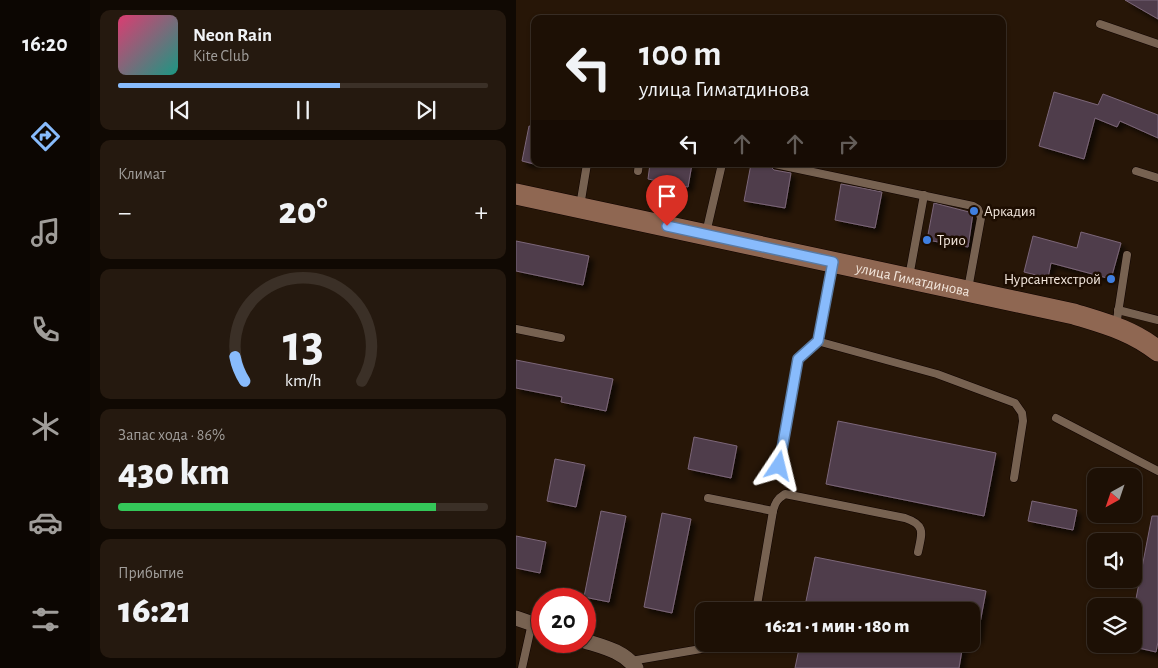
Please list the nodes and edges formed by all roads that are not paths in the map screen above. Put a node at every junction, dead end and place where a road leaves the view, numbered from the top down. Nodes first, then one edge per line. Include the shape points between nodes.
1 (1100, 24) dead end
2 (1158, 44) edge
3 (587, 167) edge
4 (721, 167) edge
5 (789, 167) edge
6 (1136, 171) dead end
7 (1158, 178) edge
8 (516, 194) edge
9 (924, 195) junction
10 (580, 208) junction
11 (705, 235) junction
12 (1127, 255) dead end
13 (833, 262) junction
14 (909, 279) junction
15 (968, 291) junction
16 (1117, 318) junction
17 (1158, 320) edge
18 (516, 329) edge
19 (561, 338) dead end
20 (818, 341) junction
21 (1158, 351) edge
22 (1056, 418) dead end
23 (779, 466) dead end
24 (1158, 471) edge
25 (1014, 478) dead end
26 (708, 498) dead end
27 (773, 511) junction
28 (918, 552) dead end
29 (758, 602) edge
30 (516, 618) edge
31 (531, 623) edge
32 (531, 642) edge
33 (596, 645) edge
34 (695, 652) edge
35 (634, 665) edge
36 (522, 668) edge

1 - 2 lane
3 - 10 lane
4 - 11 lane
5 - 9 lane
6 - 7 lane
8 - 10 main road, улица Гиматдинова
9 - 14 lane
9 - 15 lane via 973,206 980,213
10 - 11 main road, улица Гиматдинова
11 - 13 main road, улица Гиматдинова
12 - 16 lane
13 - 14 main road, улица Гиматдинова
13 - 20 lane
14 - 15 main road, улица Гиматдинова
15 - 16 main road, улица Гиматдинова via 1074,314
16 - 17 lane
16 - 21 main road, улица Гиматдинова
18 - 19 lane
20 - 23 lane via 798,359
20 - 25 lane via 937,374 1015,403 1023,421
22 - 24 lane
26 - 27 lane
27 - 28 lane via 776,502 785,494 905,518 920,527
27 - 29 lane
30 - 31 street
32 - 36 lane
33 - 35 street via 616,651
34 - 35 lane

